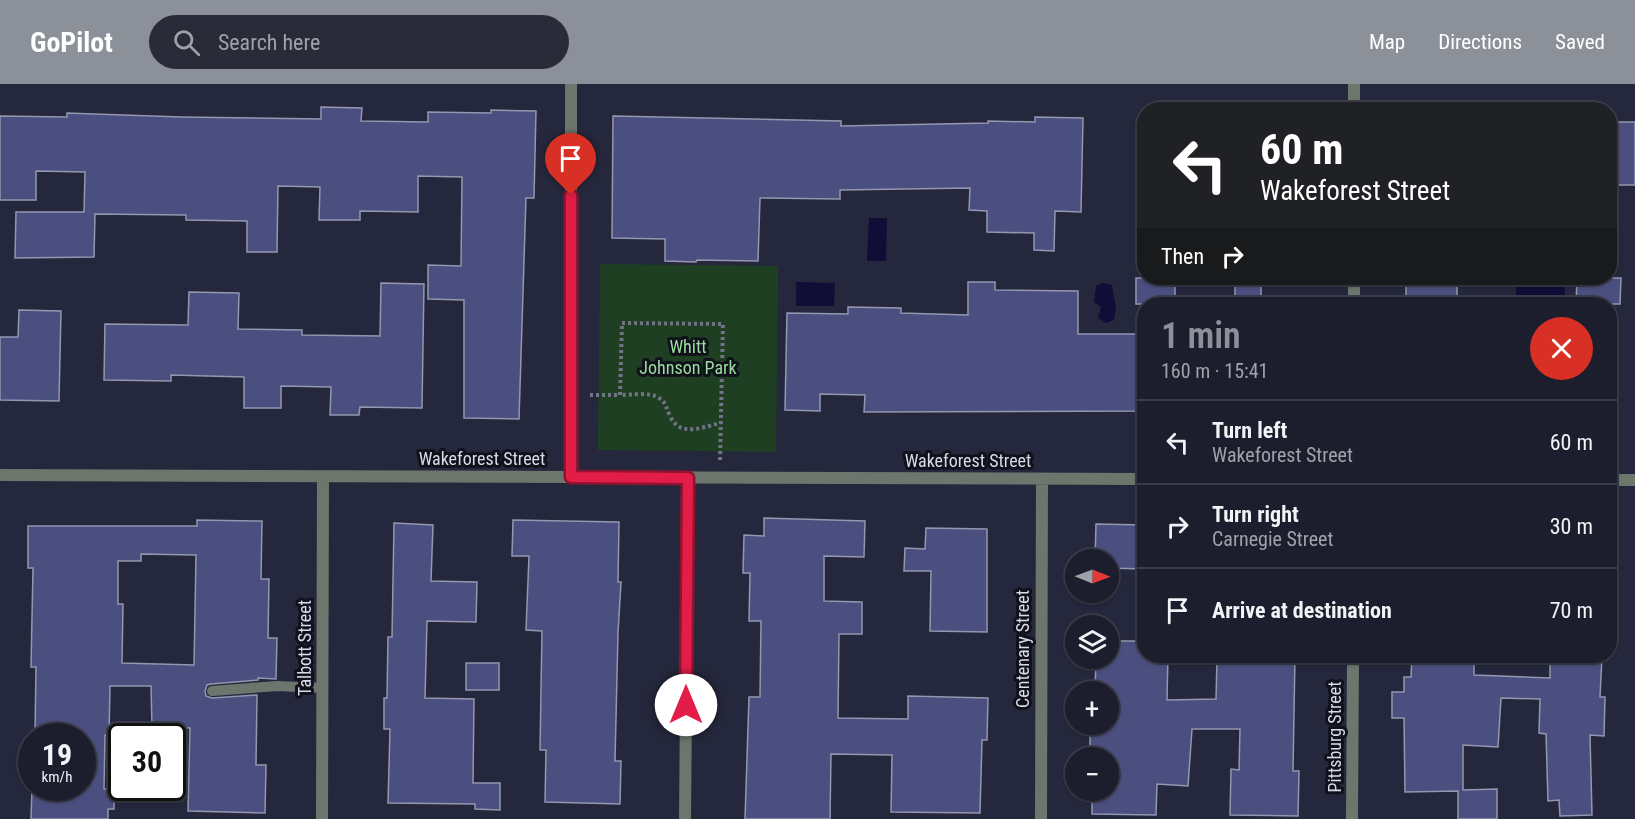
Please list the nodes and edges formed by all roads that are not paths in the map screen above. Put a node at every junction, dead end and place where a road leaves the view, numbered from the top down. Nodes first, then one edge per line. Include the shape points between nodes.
1 (571, 84) edge
2 (1354, 84) edge
3 (1354, 102) edge
4 (0, 475) edge
5 (323, 477) junction
6 (571, 477) junction
7 (688, 478) junction
8 (1042, 479) junction
9 (1137, 479) edge
10 (1617, 480) edge
11 (1635, 480) edge
12 (1353, 663) edge
13 (323, 688) junction
14 (212, 691) dead end
15 (322, 819) edge
16 (685, 819) edge
17 (1041, 819) edge
18 (1352, 819) edge

1 - 6 street
2 - 3 street
4 - 5 street, Wakeforest Street
5 - 6 street, Wakeforest Street
5 - 13 street, Talbott Street
6 - 7 street, Wakeforest Street
7 - 8 street, Wakeforest Street
7 - 16 street
8 - 9 street, Wakeforest Street
8 - 17 street, Centenary Street
10 - 11 street
12 - 18 street, Pittsburg Street
13 - 14 lane via 278,686
13 - 15 street, Talbott Street

